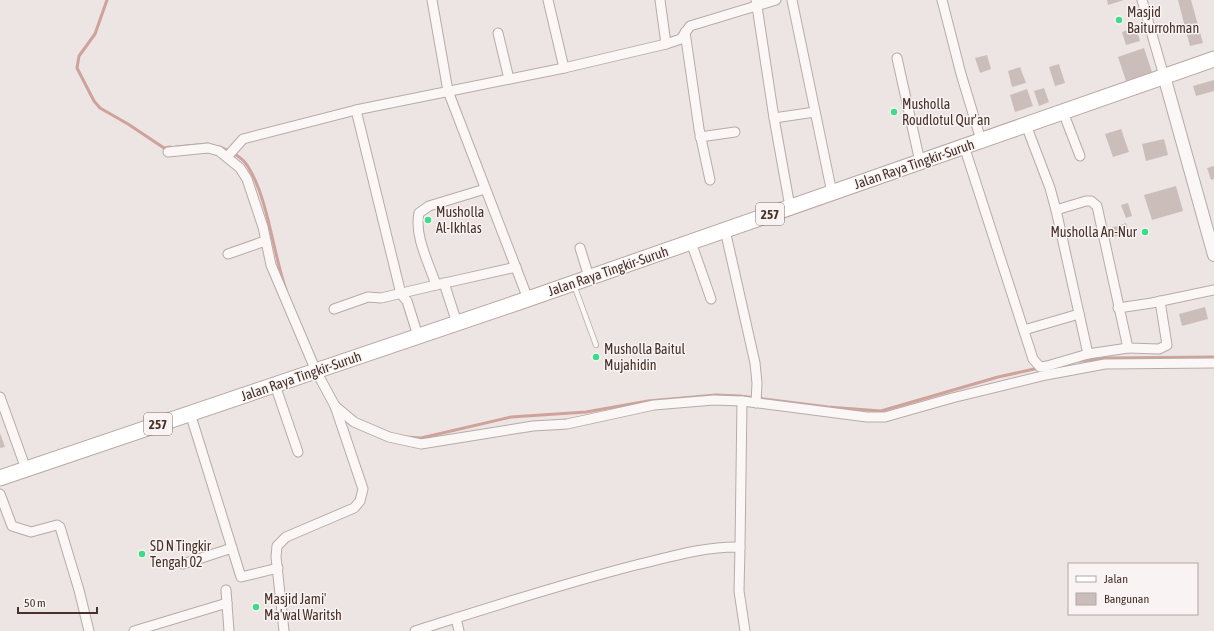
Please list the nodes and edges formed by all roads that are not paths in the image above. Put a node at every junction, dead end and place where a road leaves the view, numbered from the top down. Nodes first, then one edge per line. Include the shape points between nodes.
1 (432, 0) edge
2 (548, 0) edge
3 (660, 0) edge
4 (776, 0) edge
5 (792, 0) edge
6 (942, 0) edge
7 (1142, 0) edge
8 (756, 3) edge
9 (685, 32) junction
10 (498, 33) dead end
11 (666, 44) junction
12 (897, 58) dead end
13 (1214, 59) edge
14 (564, 68) junction
15 (1164, 76) junction
16 (509, 79) junction
17 (448, 91) junction
18 (356, 110) junction
19 (815, 112) junction
20 (1063, 112) junction
21 (774, 118) junction
22 (1026, 125) junction
23 (735, 132) dead end
24 (700, 137) junction
25 (981, 140) junction
26 (964, 146) junction
27 (168, 152) dead end
28 (1080, 156) dead end
29 (227, 157) junction
30 (920, 162) junction
31 (710, 180) dead end
32 (485, 189) junction
33 (832, 192) junction
34 (790, 207) junction
35 (1056, 210) junction
36 (725, 230) junction
37 (265, 241) junction
38 (691, 242) junction
39 (580, 248) dead end
40 (228, 254) dead end
41 (1214, 255) edge
42 (516, 267) junction
43 (590, 277) junction
44 (573, 283) junction
45 (440, 284) junction
46 (1214, 290) edge
47 (401, 294) junction
48 (528, 299) junction
49 (710, 299) dead end
50 (1160, 301) junction
51 (1118, 308) junction
52 (334, 309) dead end
53 (1079, 314) junction
54 (456, 323) junction
55 (1024, 330) junction
56 (418, 336) junction
57 (596, 346) dead end
58 (1128, 348) junction
59 (1088, 354) junction
60 (1105, 358) junction
61 (1214, 363) edge
62 (320, 370) junction
63 (275, 385) junction
64 (0, 397) edge
65 (757, 399) junction
66 (742, 401) junction
67 (334, 406) junction
68 (190, 413) junction
69 (298, 452) dead end
70 (26, 469) junction
71 (0, 478) edge
72 (0, 494) edge
73 (740, 547) junction
74 (232, 548) junction
75 (183, 564) dead end
76 (278, 568) junction
77 (226, 590) dead end
78 (227, 603) junction
79 (456, 618) junction
80 (88, 631) edge
81 (134, 631) edge
82 (229, 631) edge
83 (284, 631) edge
84 (415, 631) edge
85 (459, 631) edge
86 (745, 631) edge

1 - 17 street
2 - 14 street
3 - 11 street
4 - 8 street
5 - 19 street
6 - 25 street
7 - 15 street
8 - 9 street via 690,26
8 - 21 street
9 - 11 street via 681,39
9 - 24 street
10 - 16 street
11 - 14 street
12 - 30 street
13 - 15 main road, Jalan Raya Tingkir-Suruh / 257
14 - 16 street
15 - 20 main road, Jalan Raya Tingkir-Suruh / 257
15 - 41 street
16 - 17 street
17 - 18 street
17 - 32 street
18 - 29 street via 243,138
18 - 47 street
19 - 21 street
19 - 33 street
20 - 22 main road, Jalan Raya Tingkir-Suruh / 257
20 - 28 street
21 - 34 street
22 - 25 main road, Jalan Raya Tingkir-Suruh / 257
22 - 35 street
23 - 24 street
24 - 31 street
25 - 26 main road, Jalan Raya Tingkir-Suruh / 257
26 - 30 main road, Jalan Raya Tingkir-Suruh / 257
26 - 55 street
27 - 29 street via 208,148 219,150
29 - 37 street via 240,168 247,179
30 - 33 main road, Jalan Raya Tingkir-Suruh / 257
32 - 42 street
32 - 45 street via 429,206 419,213 419,233
33 - 34 main road, Jalan Raya Tingkir-Suruh / 257
34 - 36 main road, Jalan Raya Tingkir-Suruh / 257
35 - 51 street via 1086,201 1095,203
35 - 53 street
36 - 38 main road, Jalan Raya Tingkir-Suruh / 257
36 - 65 street via 755,364
37 - 40 street
37 - 62 street via 271,265
38 - 43 main road, Jalan Raya Tingkir-Suruh / 257
38 - 49 street
39 - 43 street
42 - 45 street
42 - 48 street
43 - 44 main road, Jalan Raya Tingkir-Suruh / 257
44 - 48 main road, Jalan Raya Tingkir-Suruh / 257
44 - 57 lane
45 - 47 street
45 - 54 street
46 - 50 street
47 - 52 street via 381,298 368,297
47 - 56 street via 407,301
48 - 54 main road, Jalan Raya Tingkir-Suruh / 257
50 - 51 street
50 - 58 street via 1167,345 1159,349
51 - 58 street
53 - 55 street
53 - 59 street
54 - 56 main road, Jalan Raya Tingkir-Suruh / 257
55 - 59 street via 1033,359 1040,367
56 - 62 main road, Jalan Raya Tingkir-Suruh / 257
58 - 60 street
59 - 60 street
60 - 61 street
60 - 65 street via 885,417 867,417
62 - 63 main road, Jalan Raya Tingkir-Suruh / 257
62 - 67 street
63 - 68 main road, Jalan Raya Tingkir-Suruh / 257
63 - 69 street
64 - 70 street
65 - 66 street
66 - 67 street via 714,400 654,405 567,424 533,426 420,444 389,437 354,422
66 - 73 street
67 - 76 street via 363,489 360,501 354,508 281,541 277,546
68 - 70 main road, Jalan Raya Tingkir-Suruh / 257
68 - 74 street
70 - 71 main road, Jalan Raya Tingkir-Suruh / 257
72 - 80 street via 12,526 31,532 60,526
73 - 79 street via 703,550 596,575
73 - 86 street via 739,592
74 - 75 street
74 - 76 street via 242,578
76 - 83 street
77 - 78 street
78 - 81 street
78 - 82 street
79 - 84 street
79 - 85 street

